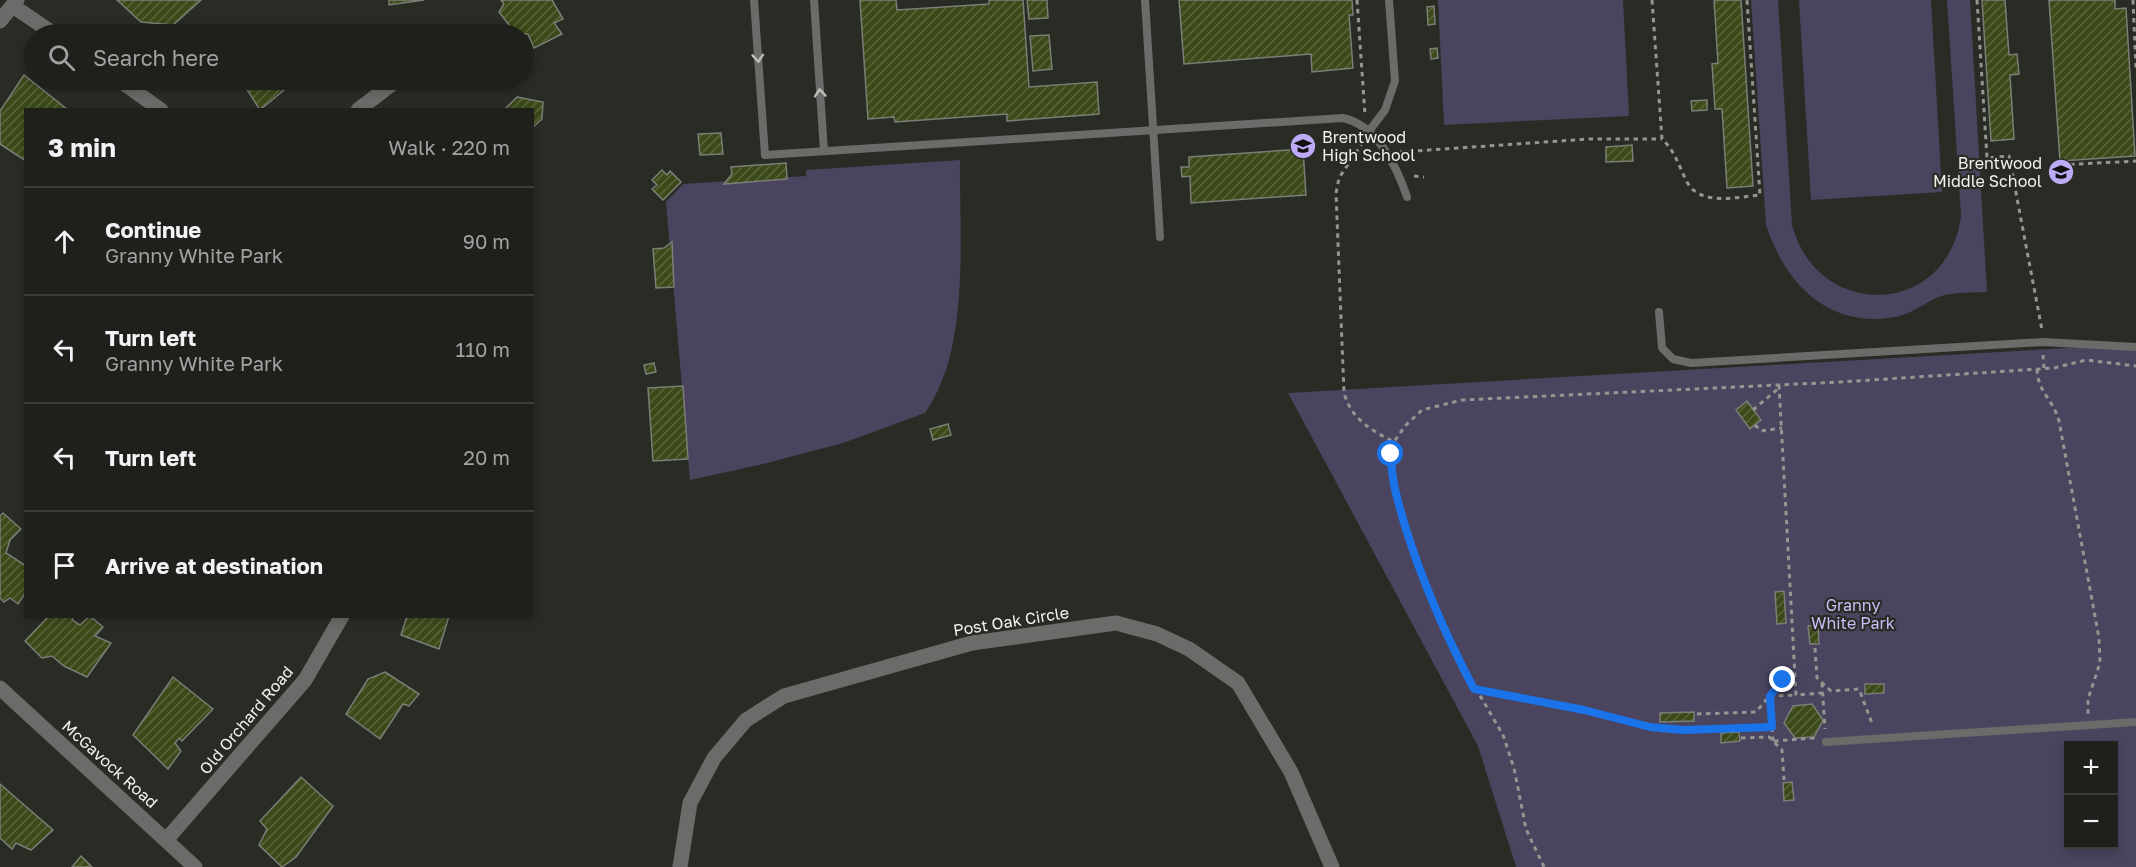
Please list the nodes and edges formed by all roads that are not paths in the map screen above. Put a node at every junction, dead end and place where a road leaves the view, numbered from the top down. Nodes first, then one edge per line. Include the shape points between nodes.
1 (754, 0) edge
2 (814, 0) edge
3 (1145, 0) edge
4 (1389, 0) edge
5 (15, 3) edge
6 (0, 21) edge
7 (41, 24) edge
8 (133, 90) edge
9 (384, 90) edge
10 (158, 108) edge
11 (361, 108) edge
12 (1366, 129) junction
13 (1154, 130) junction
14 (824, 151) junction
15 (1407, 197) dead end
16 (1160, 237) dead end
17 (1659, 312) dead end
18 (2136, 347) edge
19 (341, 618) edge
20 (0, 688) edge
21 (2136, 722) edge
22 (1826, 742) dead end
23 (167, 839) junction
24 (195, 867) edge
25 (680, 867) edge
26 (1332, 867) edge

1 -> 14 lane via 765,155
14 -> 2 lane
3 - 13 lane
4 - 12 lane via 1395,81 1385,110
5 - 6 street
5 - 7 street
8 - 10 street
9 - 11 street
12 - 13 lane via 1353,121 1336,118
12 - 15 lane via 1395,167
13 - 14 lane
13 - 16 lane
17 - 18 lane via 1662,348 1673,359 1691,363 2043,342
19 - 23 street, Old Orchard Road via 305,680
20 - 23 street, McGavock Road
21 - 22 lane
23 - 24 street, McGavock Road
25 - 26 street, Post Oak Circle via 690,803 714,758 746,720 784,696 972,643 1116,623 1157,634 1189,649 1238,683 1292,772

